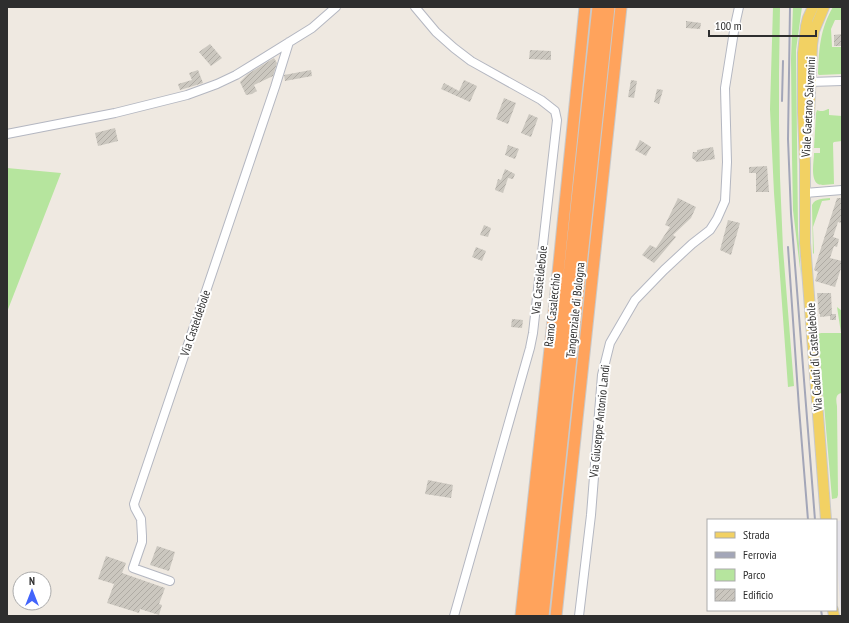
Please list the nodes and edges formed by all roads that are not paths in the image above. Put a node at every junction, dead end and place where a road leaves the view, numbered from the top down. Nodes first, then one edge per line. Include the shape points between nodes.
1 (336, 7) edge
2 (415, 7) edge
3 (585, 7) edge
4 (598, 7) edge
5 (608, 7) edge
6 (621, 7) edge
7 (739, 7) edge
8 (809, 7) edge
9 (813, 7) edge
10 (824, 7) edge
11 (808, 18) junction
12 (289, 42) junction
13 (842, 81) edge
14 (810, 82) junction
15 (7, 134) edge
16 (805, 164) junction
17 (842, 190) edge
18 (805, 193) junction
19 (826, 519) edge
20 (170, 581) dead end
21 (454, 616) edge
22 (521, 616) edge
23 (532, 616) edge
24 (544, 616) edge
25 (556, 616) edge
26 (579, 616) edge

1 - 12 street via 312,28
2 - 21 street, Via Casteldebole via 436,32 454,48 471,61 541,100 556,111 557,120 530,348
3 - 22 highway, Tangenziale di Bologna
4 - 23 highway, Ramo Casalecchio
5 - 24 highway, Ramo Casalecchio
6 - 25 highway, Tangenziale di Bologna
7 - 26 street, Via Giuseppe Antonio Landi via 725,88 725,201 710,230 686,249 636,300 610,343 602,375
8 - 11 street, Viale Gaetano Salvemini
9 - 11 main road, Viale Gaetano Salvemini
10 - 14 main road, Viale Gaetano Salvemini via 813,38
11 - 16 main road, Viale Gaetano Salvemini via 802,60
12 - 15 street via 236,75 187,95 115,113
12 - 20 street, Via Casteldebole via 134,504 141,519 142,542 133,568
13 - 14 street
14 - 16 main road, Viale Gaetano Salvemini
16 - 18 main road, Via Caduti di Casteldebole
17 - 18 street
18 - 19 main road, Via Caduti di Casteldebole via 805,243

